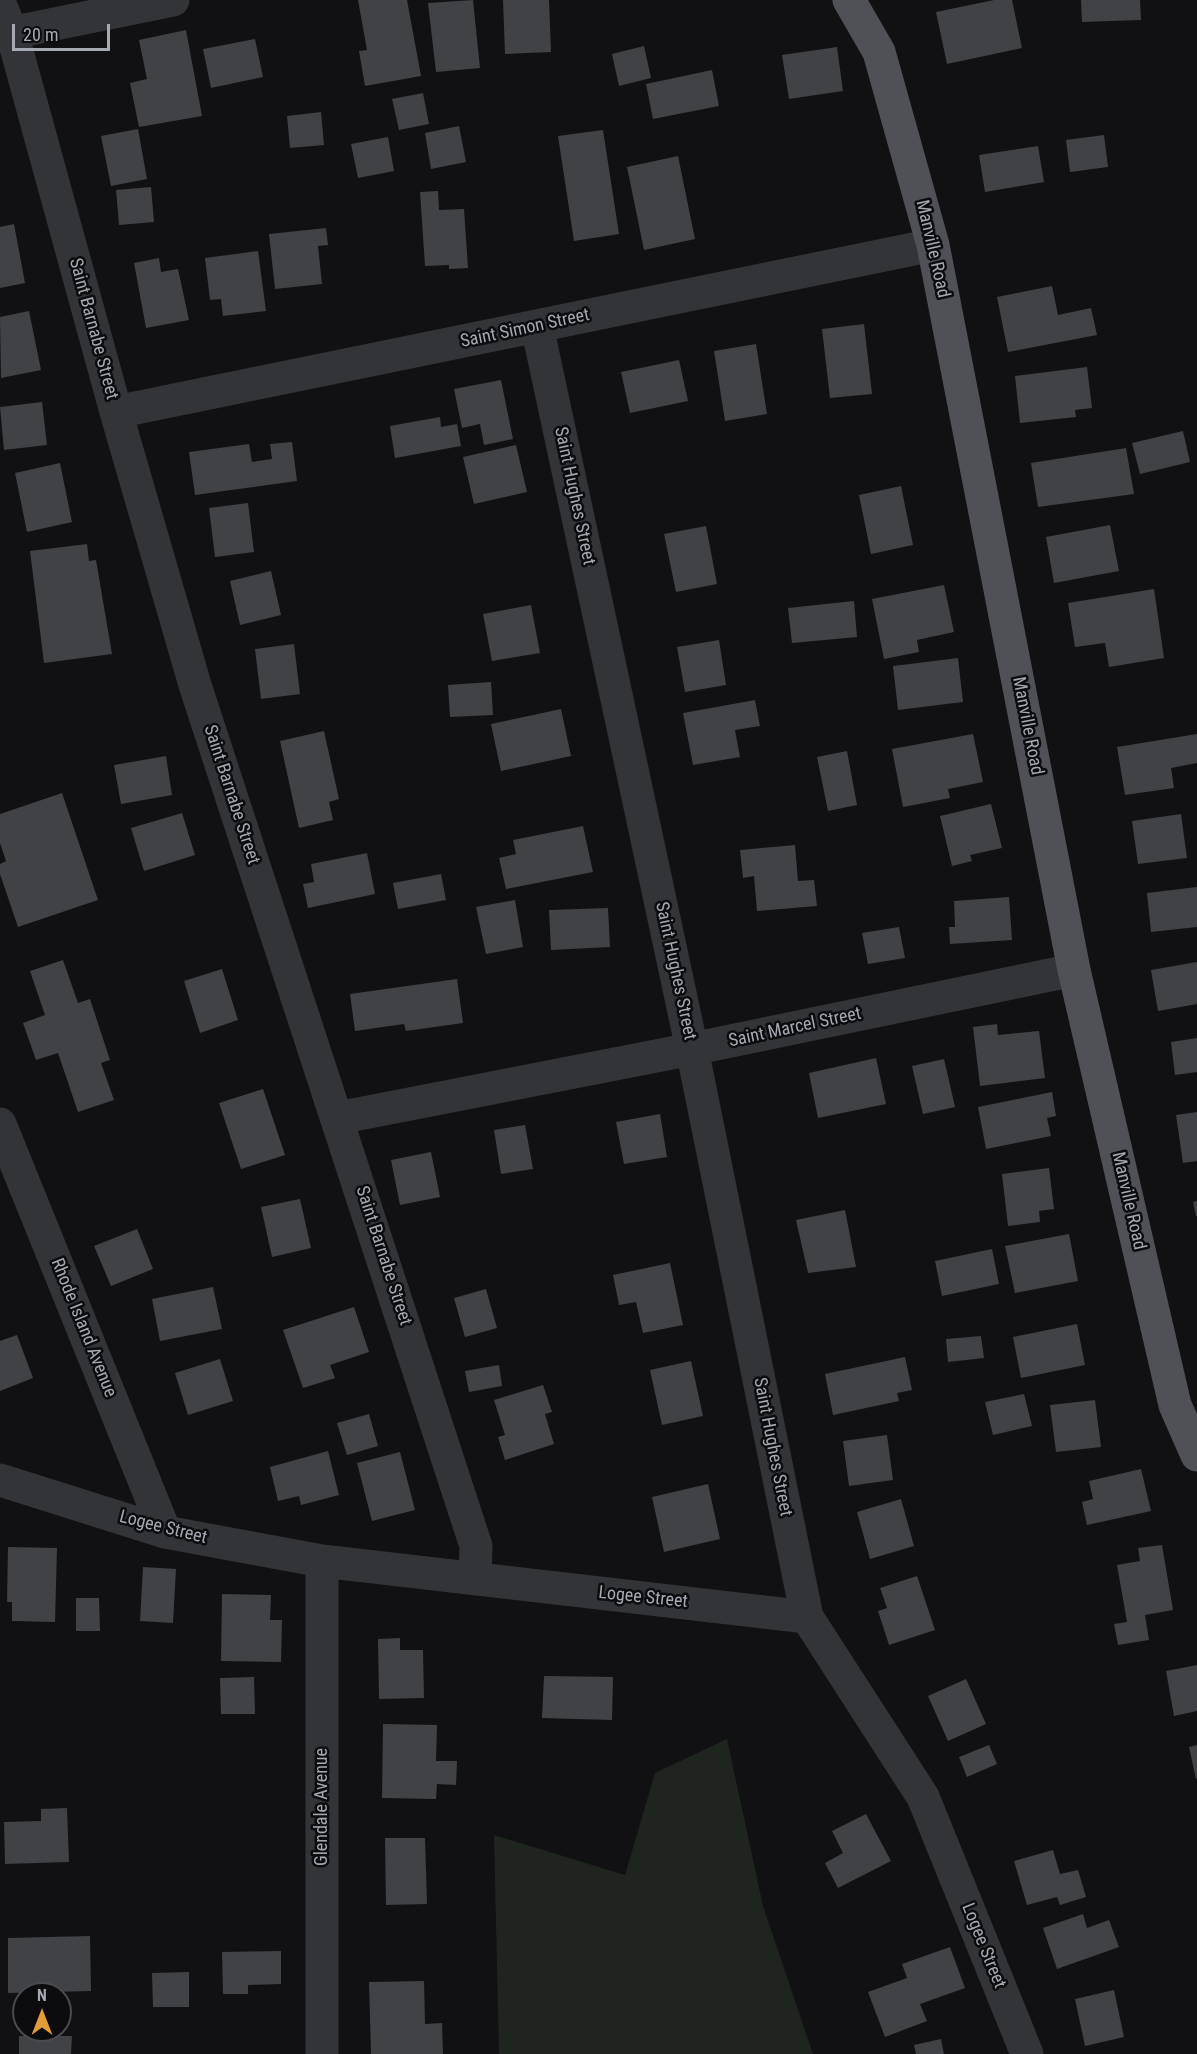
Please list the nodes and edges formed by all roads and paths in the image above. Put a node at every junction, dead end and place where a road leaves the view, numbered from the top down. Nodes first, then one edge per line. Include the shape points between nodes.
1 (173, 0) edge
2 (849, 0) edge
3 (4, 24) edge
4 (933, 245) junction
5 (537, 326) junction
6 (116, 412) junction
7 (1074, 970) junction
8 (692, 1049) junction
9 (338, 1118) junction
10 (0, 1124) edge
11 (1197, 1455) edge
12 (0, 1480) edge
13 (165, 1532) junction
14 (322, 1561) junction
15 (475, 1579) junction
16 (807, 1617) junction
17 (322, 2054) edge
18 (1027, 2054) edge

1 - 3 street
2 - 4 main road, Manville Road via 879,52
3 - 6 street, Saint Barnabe Street
4 - 5 street, Saint Simon Street
4 - 7 main road, Manville Road
5 - 6 street, Saint Simon Street
5 - 8 street, Saint Hughes Street
6 - 9 street, Saint Barnabe Street via 195,685
7 - 8 street, Saint Marcel Street
7 - 11 main road, Manville Road via 1175,1405
8 - 9 street, Saint Marcel Street
8 - 16 street, Saint Hughes Street
9 - 15 street, Saint Barnabe Street via 476,1546
10 - 13 street, Rhode Island Avenue
12 - 13 street, Logee Street
13 - 14 street, Logee Street
14 - 15 street, Logee Street
14 - 17 street, Glendale Avenue
15 - 16 street, Logee Street
16 - 18 street, Logee Street via 923,1797

